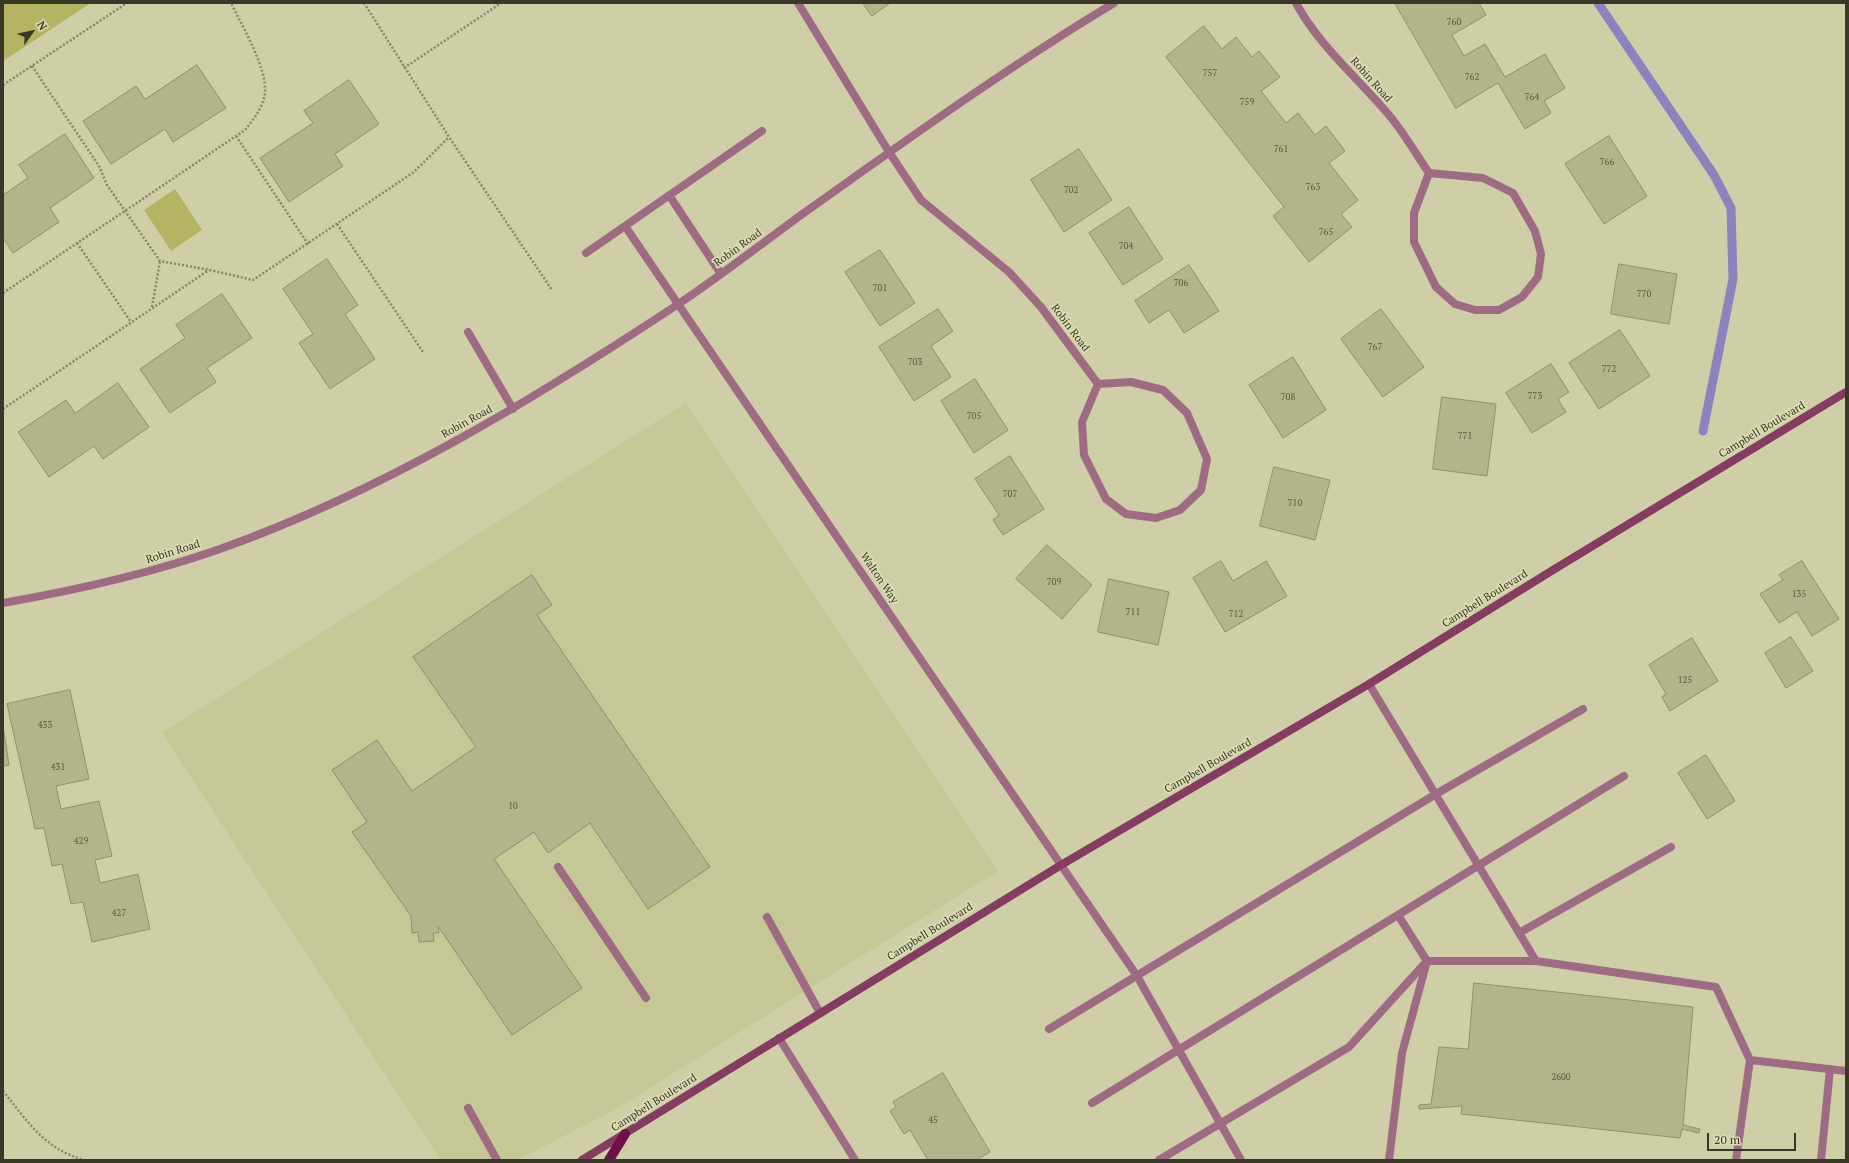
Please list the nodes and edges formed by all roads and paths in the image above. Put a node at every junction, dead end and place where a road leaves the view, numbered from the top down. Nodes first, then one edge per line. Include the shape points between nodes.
1 (127, 3) edge
2 (231, 3) edge
3 (364, 3) edge
4 (501, 3) edge
5 (798, 3) edge
6 (1114, 3) edge
7 (1296, 3) edge
8 (32, 66) junction
9 (404, 68) junction
10 (3, 85) edge
11 (762, 131) dead end
12 (236, 136) junction
13 (449, 137) junction
14 (889, 152) junction
15 (1429, 173) junction
16 (669, 196) junction
17 (124, 211) junction
18 (337, 224) junction
19 (625, 226) junction
20 (77, 243) junction
21 (308, 244) junction
22 (586, 253) dead end
23 (160, 261) junction
24 (210, 270) junction
25 (721, 274) junction
26 (552, 290) dead end
27 (3, 293) edge
28 (678, 304) junction
29 (152, 307) junction
30 (131, 322) junction
31 (468, 332) dead end
32 (423, 352) dead end
33 (1098, 384) junction
34 (1846, 392) edge
35 (3, 409) edge
36 (513, 409) junction
37 (3, 603) edge
38 (1369, 684) junction
39 (1583, 709) dead end
40 (1624, 776) dead end
41 (1436, 794) junction
42 (1671, 847) dead end
43 (1062, 865) junction
44 (1478, 865) junction
45 (558, 867) dead end
46 (1398, 915) junction
47 (767, 917) dead end
48 (1520, 933) junction
49 (1427, 961) junction
50 (1536, 961) junction
51 (1137, 976) junction
52 (646, 998) dead end
53 (820, 1013) junction
54 (1049, 1029) dead end
55 (779, 1038) junction
56 (1180, 1051) junction
57 (1750, 1060) junction
58 (1830, 1069) junction
59 (1846, 1071) edge
60 (3, 1091) edge
61 (1092, 1103) dead end
62 (468, 1108) dead end
63 (1221, 1123) junction
64 (625, 1134) junction
65 (83, 1160) edge
66 (497, 1160) edge
67 (582, 1160) edge
68 (610, 1160) edge
69 (855, 1160) edge
70 (1159, 1160) edge
71 (1241, 1160) edge
72 (1388, 1160) edge
73 (1736, 1160) edge
74 (1821, 1160) edge

1 - 8 path
2 - 12 path via 264,75 265,92 255,117 245,130
3 - 9 path
4 - 9 path
5 - 14 street, Robin Road
6 - 14 street, Robin Road via 1006,71
7 - 15 street, Robin Road via 1324,45 1390,116
8 - 10 path
8 - 17 path via 99,166 107,185
9 - 13 path
11 - 16 street
12 - 17 path
12 - 21 path
13 - 18 path via 414,172
13 - 26 path
14 - 25 street, Robin Road
14 - 33 street, Robin Road via 921,200 1009,272 1041,307
15 - 15 street via 1414,213 1414,242 1436,287 1455,304 1475,310 1499,310 1522,297 1538,277 1542,254 1535,230 1513,193 1483,178
16 - 19 street
16 - 25 street
17 - 20 path
17 - 23 path
18 - 21 path
18 - 32 path
19 - 22 street
19 - 28 street, Walton Way
20 - 27 path
20 - 30 path
21 - 24 path via 253,280
23 - 24 path
23 - 29 path
24 - 29 path
25 - 28 street, Robin Road
28 - 36 street, Robin Road
28 - 43 street, Walton Way
29 - 30 path
30 - 35 path
31 - 36 street
33 - 33 street via 1082,422 1084,455 1106,500 1126,514 1156,518 1180,510 1201,490 1207,459 1187,413 1163,390 1131,382
34 - 38 main road, Campbell Boulevard
36 - 37 street, Robin Road via 462,438 316,511 220,549 68,592
38 - 41 street
38 - 43 main road, Campbell Boulevard
39 - 41 street
40 - 44 street
41 - 44 street
41 - 51 street
42 - 48 street
43 - 51 street, Walton Way
43 - 53 main road, Campbell Boulevard
44 - 46 street
44 - 48 street
45 - 52 street
46 - 49 street
46 - 56 street
47 - 53 street
48 - 50 street
49 - 50 street
49 - 63 street via 1349,1047
49 - 72 street via 1402,1053
50 - 57 street via 1716,986
51 - 54 street
51 - 56 street, Walton Way
53 - 55 main road, Campbell Boulevard
55 - 64 main road, Campbell Boulevard
55 - 69 street
56 - 61 street
56 - 63 street, Walton Way
57 - 58 street
57 - 73 street
58 - 59 street
58 - 74 street
60 - 65 path via 46,1140 60,1150
62 - 66 street
63 - 70 street
63 - 71 street, Walton Way
64 - 67 main road, Campbell Boulevard
64 - 68 main road

